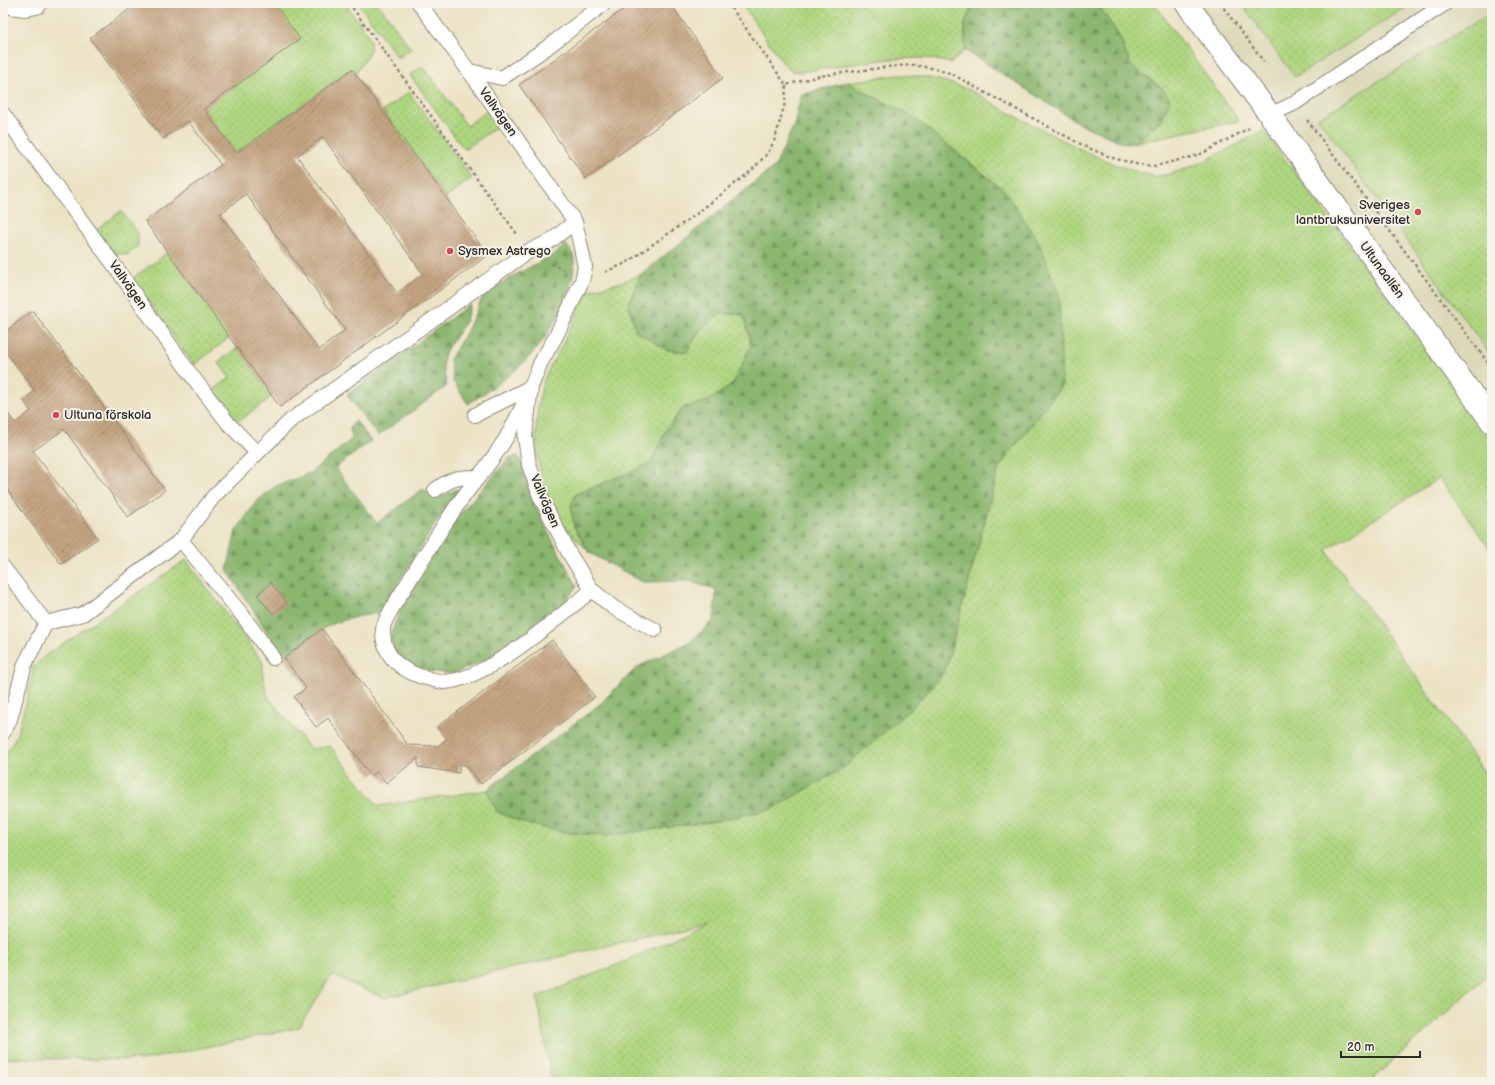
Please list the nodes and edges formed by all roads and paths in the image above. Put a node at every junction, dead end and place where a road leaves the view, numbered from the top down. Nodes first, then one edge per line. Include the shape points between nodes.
1 (11, 3) edge
2 (36, 3) edge
3 (349, 3) edge
4 (419, 3) edge
5 (605, 3) edge
6 (728, 3) edge
7 (1186, 3) edge
8 (1220, 3) edge
9 (1446, 3) edge
10 (1267, 66) dead end
11 (469, 71) junction
12 (786, 86) junction
13 (1294, 103) junction
14 (3, 114) edge
15 (1270, 115) junction
16 (575, 222) junction
17 (529, 251) junction
18 (585, 267) junction
19 (582, 281) junction
20 (1492, 368) edge
21 (531, 387) junction
22 (475, 415) dead end
23 (1492, 422) edge
24 (257, 453) junction
25 (478, 477) junction
26 (435, 490) dead end
27 (181, 540) junction
28 (3, 567) edge
29 (592, 590) junction
30 (46, 623) junction
31 (655, 630) dead end
32 (273, 658) dead end
33 (3, 733) edge

1 - 2 street
3 - 17 path
4 - 11 lane, Vallvägen
5 - 11 lane via 502,78
6 - 12 path
7 - 15 street, Ultunaallén
8 - 10 path
9 - 13 lane
11 - 16 lane, Vallvägen
12 - 15 path via 819,76 882,68 914,65 936,69 952,74 1113,158 1155,166 1199,155
12 - 19 path via 785,102 775,139 768,153 751,171 626,263
13 - 15 lane
13 - 20 path
14 - 24 lane, Vallvägen via 189,372 228,423
15 - 23 street, Ultunaallén
16 - 17 lane via 549,242
16 - 18 lane, Vallvägen
17 - 18 path via 563,269
17 - 24 lane via 291,420
18 - 19 lane, Vallvägen
19 - 21 lane, Vallvägen
21 - 22 lane
21 - 25 lane via 501,446
21 - 29 lane, Vallvägen via 525,436 530,465 540,496 569,553
24 - 27 lane via 214,496
25 - 26 lane via 459,477
25 - 29 lane via 414,572 383,627 385,645 392,659 406,671 420,677 444,682 462,679 506,656
27 - 30 lane via 83,614
27 - 32 lane via 243,616
28 - 30 lane
29 - 31 lane, Vallvägen via 614,608
30 - 33 lane via 25,664 10,719

